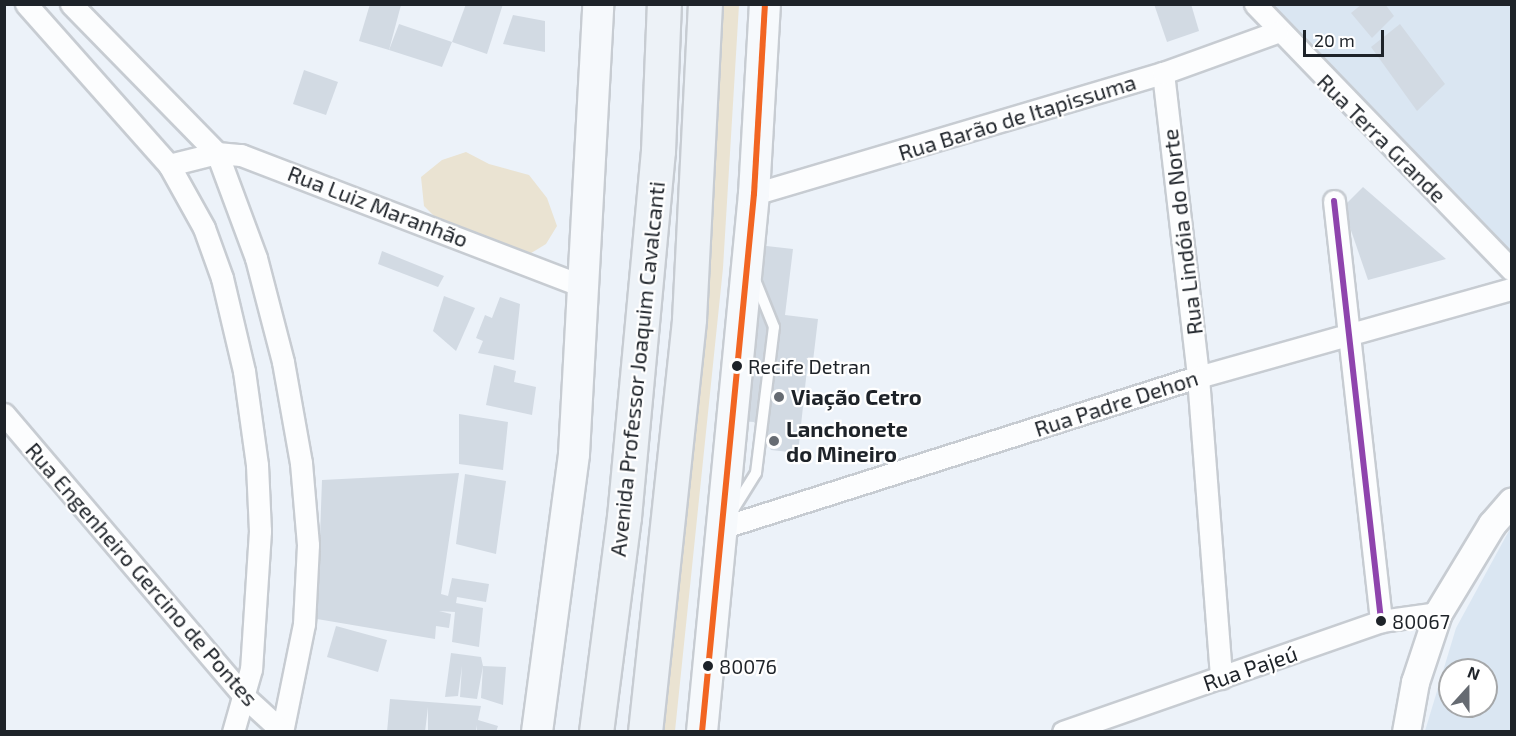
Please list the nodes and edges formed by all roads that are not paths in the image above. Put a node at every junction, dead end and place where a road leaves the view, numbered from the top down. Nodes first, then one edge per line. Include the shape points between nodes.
1 (26, 4) edge
2 (71, 4) edge
3 (598, 4) edge
4 (663, 4) edge
5 (705, 4) edge
6 (765, 4) edge
7 (1255, 4) edge
8 (1277, 32) junction
9 (1163, 73) junction
10 (217, 153) junction
11 (169, 165) junction
12 (754, 194) junction
13 (1334, 201) dead end
14 (1512, 270) edge
15 (583, 286) junction
16 (1512, 289) edge
17 (1350, 336) junction
18 (1198, 377) junction
19 (4, 414) edge
20 (1512, 501) edge
21 (724, 525) junction
22 (1438, 613) junction
23 (1381, 621) junction
24 (1221, 678) junction
25 (246, 698) junction
26 (282, 731) edge
27 (233, 732) edge
28 (537, 732) edge
29 (596, 732) edge
30 (645, 732) edge
31 (702, 732) edge
32 (1063, 732) edge
33 (1406, 732) edge

1 - 11 street
2 - 10 street
3 - 15 main road
4 - 29 highway, Avenida Professor Joaquim Cavalcanti via 657,163 624,517
5 - 30 highway, Avenida Professor Joaquim Cavalcanti via 689,319
6 - 12 main road
7 - 8 street, Rua Terra Grande
8 - 9 street, Rua Barão de Itapissuma
8 - 14 street, Rua Terra Grande
9 - 12 street, Rua Barão de Itapissuma
9 - 18 street, Rua Lindóia do Norte
10 - 11 street, Rua Luiz Maranhão
10 - 15 street, Rua Luiz Maranhão via 271,164
10 - 26 street via 256,258 283,363 301,463 308,545 304,624
11 - 25 street via 204,228 222,278 244,371 258,465 257,584
12 - 21 main road
13 - 17 street
15 - 28 main road via 574,454
16 - 17 street, Rua Padre Dehon
17 - 18 street, Rua Padre Dehon
17 - 23 street
18 - 21 street, Rua Padre Dehon
18 - 24 street, Rua Lindóia do Norte
19 - 25 street, Rua Engenheiro Gercino de Pontes
20 - 22 street via 1492,524
21 - 31 main road
22 - 23 street, Rua Pajeú
22 - 33 street via 1414,682
23 - 24 street, Rua Pajeú
24 - 32 street, Rua Pajeú
25 - 26 street, Rua Engenheiro Gercino de Pontes
25 - 27 street

